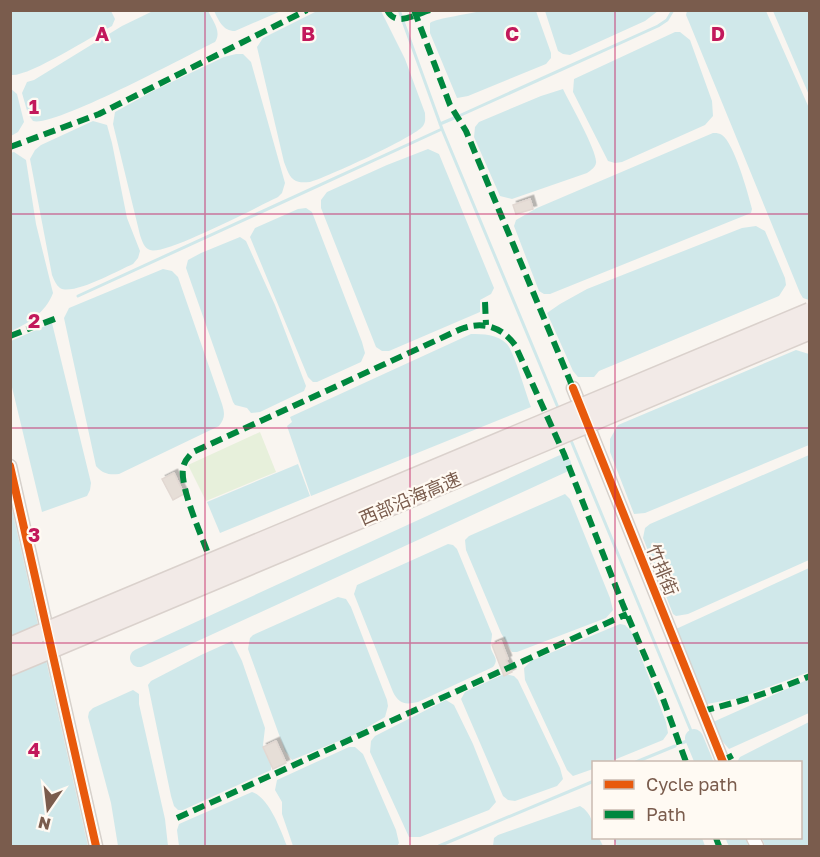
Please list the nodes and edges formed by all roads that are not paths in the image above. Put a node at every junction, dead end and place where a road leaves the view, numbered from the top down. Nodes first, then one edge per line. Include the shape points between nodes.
1 (810, 312) edge
2 (810, 330) edge
3 (573, 388) dead end
4 (10, 466) edge
5 (10, 646) edge
6 (10, 666) edge
7 (723, 761) edge
8 (96, 846) edge

1 - 5 highway, 西部沿海高速, bridge
2 - 6 highway, 西部沿海高速, bridge
3 - 7 street, 竹排街
4 - 8 street

